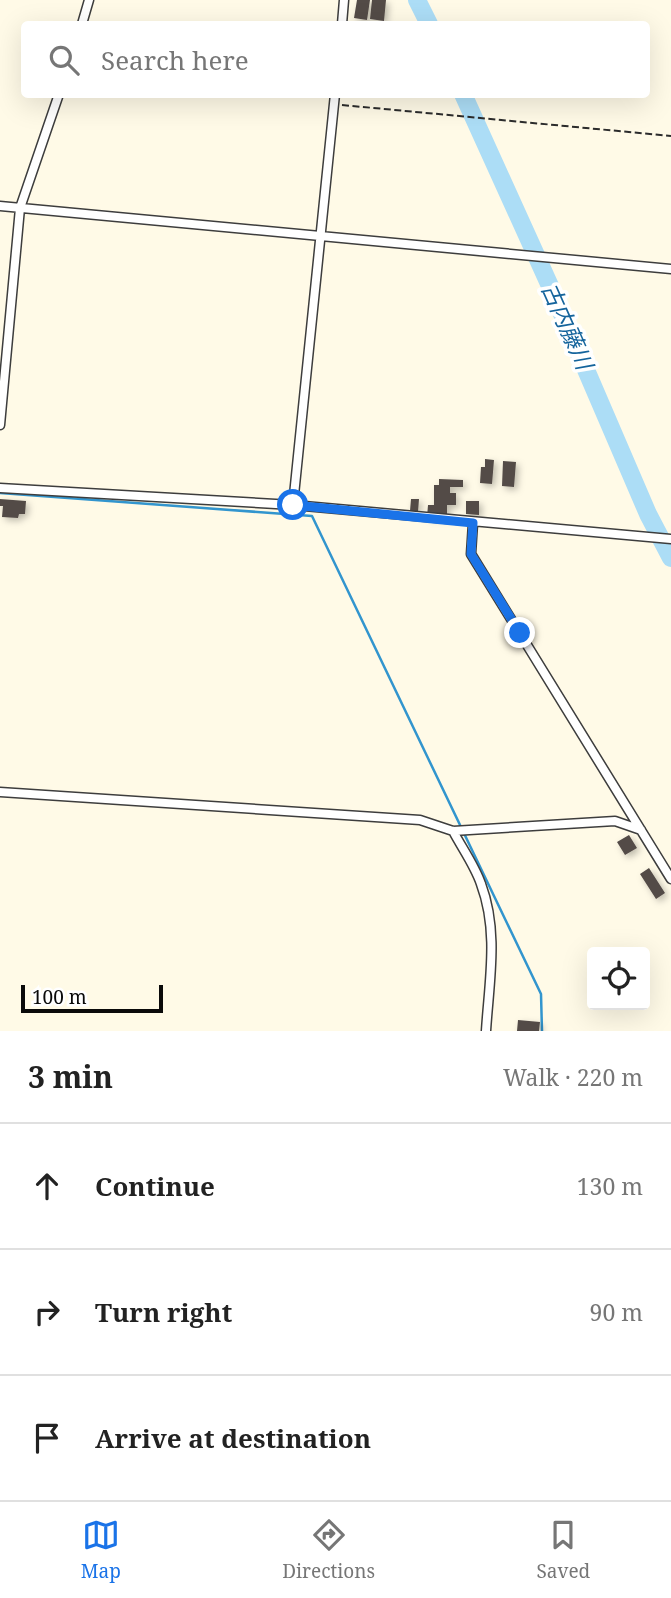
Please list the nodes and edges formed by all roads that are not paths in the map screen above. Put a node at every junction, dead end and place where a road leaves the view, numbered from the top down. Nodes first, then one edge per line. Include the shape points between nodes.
1 (89, 0) edge
2 (344, 0) edge
3 (83, 21) edge
4 (342, 21) edge
5 (58, 98) edge
6 (335, 98) edge
7 (0, 206) edge
8 (20, 208) junction
9 (321, 237) junction
10 (671, 269) edge
11 (0, 425) edge
12 (0, 488) edge
13 (293, 505) junction
14 (473, 523) junction
15 (669, 539) edge
16 (0, 792) edge
17 (641, 830) junction
18 (453, 831) junction
19 (671, 878) edge
20 (486, 1031) edge

1 - 3 street
2 - 4 street
5 - 8 street
6 - 9 street
7 - 8 street
8 - 9 street
8 - 11 street
9 - 10 street
9 - 13 street
12 - 13 street
13 - 14 street
14 - 15 street
14 - 17 street via 471,554
16 - 18 street via 420,820
17 - 18 street via 615,821
17 - 19 street
18 - 20 street via 481,883 493,936

